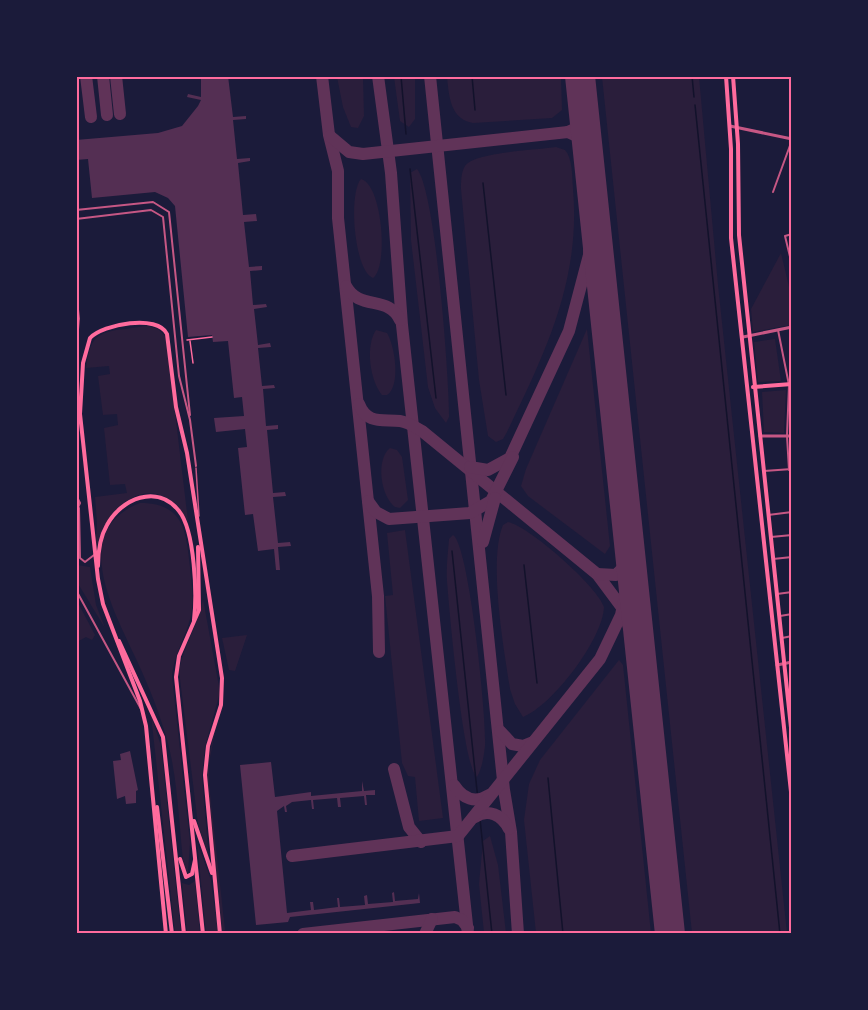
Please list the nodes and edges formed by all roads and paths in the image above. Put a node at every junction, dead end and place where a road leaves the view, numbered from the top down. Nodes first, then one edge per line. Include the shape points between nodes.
1 (726, 76) edge
2 (733, 76) edge
3 (730, 126) junction
4 (737, 128) junction
5 (792, 139) edge
6 (773, 192) dead end
7 (76, 210) edge
8 (76, 219) edge
9 (792, 234) edge
10 (791, 261) edge
11 (792, 265) edge
12 (76, 290) edge
13 (79, 319) joint
14 (792, 327) edge
15 (778, 330) junction
16 (750, 336) junction
17 (212, 337) dead end
18 (743, 337) junction
19 (76, 358) edge
20 (193, 363) dead end
21 (76, 380) edge
22 (790, 385) edge
23 (755, 387) junction
24 (749, 388) junction
25 (77, 394) edge
26 (80, 414) junction
27 (190, 420) junction
28 (760, 436) junction
29 (789, 436) edge
30 (196, 466) joint
31 (790, 470) edge
32 (764, 471) junction
33 (76, 495) edge
34 (79, 508) junction
35 (76, 512) edge
36 (792, 512) edge
37 (768, 515) junction
38 (198, 535) junction
39 (792, 535) edge
40 (771, 537) junction
41 (94, 555) junction
42 (792, 557) edge
43 (773, 559) junction
44 (98, 579) junction
45 (76, 590) edge
46 (792, 592) edge
47 (776, 594) junction
48 (792, 614) edge
49 (779, 616) junction
50 (108, 618) junction
51 (193, 627) junction
52 (792, 636) edge
53 (781, 638) junction
54 (792, 662) edge
55 (784, 664) junction
56 (777, 665) junction
57 (789, 689) edge
58 (780, 691) junction
59 (144, 716) junction
60 (791, 721) edge
61 (792, 737) edge
62 (154, 789) junction
63 (792, 801) edge
64 (190, 806) junction
65 (176, 844) junction
66 (195, 856) junction
67 (214, 880) junction
68 (166, 933) edge
69 (172, 933) edge
70 (184, 933) edge
71 (203, 933) edge
72 (220, 933) edge

1 - 3 main road
2 - 4 main road
3 - 4 street
3 - 18 main road via 730,227
4 - 5 street
4 - 16 main road via 738,222
5 - 6 street
7 - 27 street via 153,202 169,212
8 - 27 street via 151,210 161,215 179,376
9 - 10 street via 785,236
10 - 11 street
12 - 13 street
13 - 19 lane
14 - 15 street
15 - 16 street
15 - 22 street
16 - 18 street
16 - 23 main road
17 - 20 path via 188,340
18 - 24 main road
21 - 25 street
22 - 23 main road
22 - 29 street
23 - 24 main road
23 - 28 main road
24 - 56 main road
25 - 26 street
26 - 38 main road via 84,356 93,335 115,326 151,323 164,328
26 - 41 main road
27 - 30 street
28 - 29 street
28 - 32 main road
29 - 31 street
30 - 38 lane via 200,497
31 - 32 street
32 - 37 main road
33 - 34 street
34 - 35 street
34 - 41 street via 80,558 85,562
36 - 37 street
37 - 40 main road
38 - 51 main road via 200,604
38 - 67 main road via 222,678 221,705 208,746 205,775
39 - 40 street
40 - 43 main road
41 - 44 main road
42 - 43 street
43 - 47 main road
44 - 50 main road
44 - 51 main road via 100,544 114,514 138,498 165,500 178,510 188,533 195,599
45 - 59 street
46 - 47 street
47 - 49 main road
48 - 49 street
49 - 53 main road
50 - 59 main road
50 - 65 main road via 164,737
51 - 64 main road via 179,656 176,677
52 - 53 street
53 - 55 main road
54 - 55 street
55 - 56 street
55 - 57 main road
56 - 58 main road
57 - 58 street
57 - 60 main road
58 - 63 main road
59 - 62 main road
60 - 61 main road
62 - 68 main road
62 - 69 main road
64 - 66 main road
64 - 67 main road
65 - 66 main road via 185,877 192,874
65 - 70 main road
66 - 71 main road
67 - 72 main road

